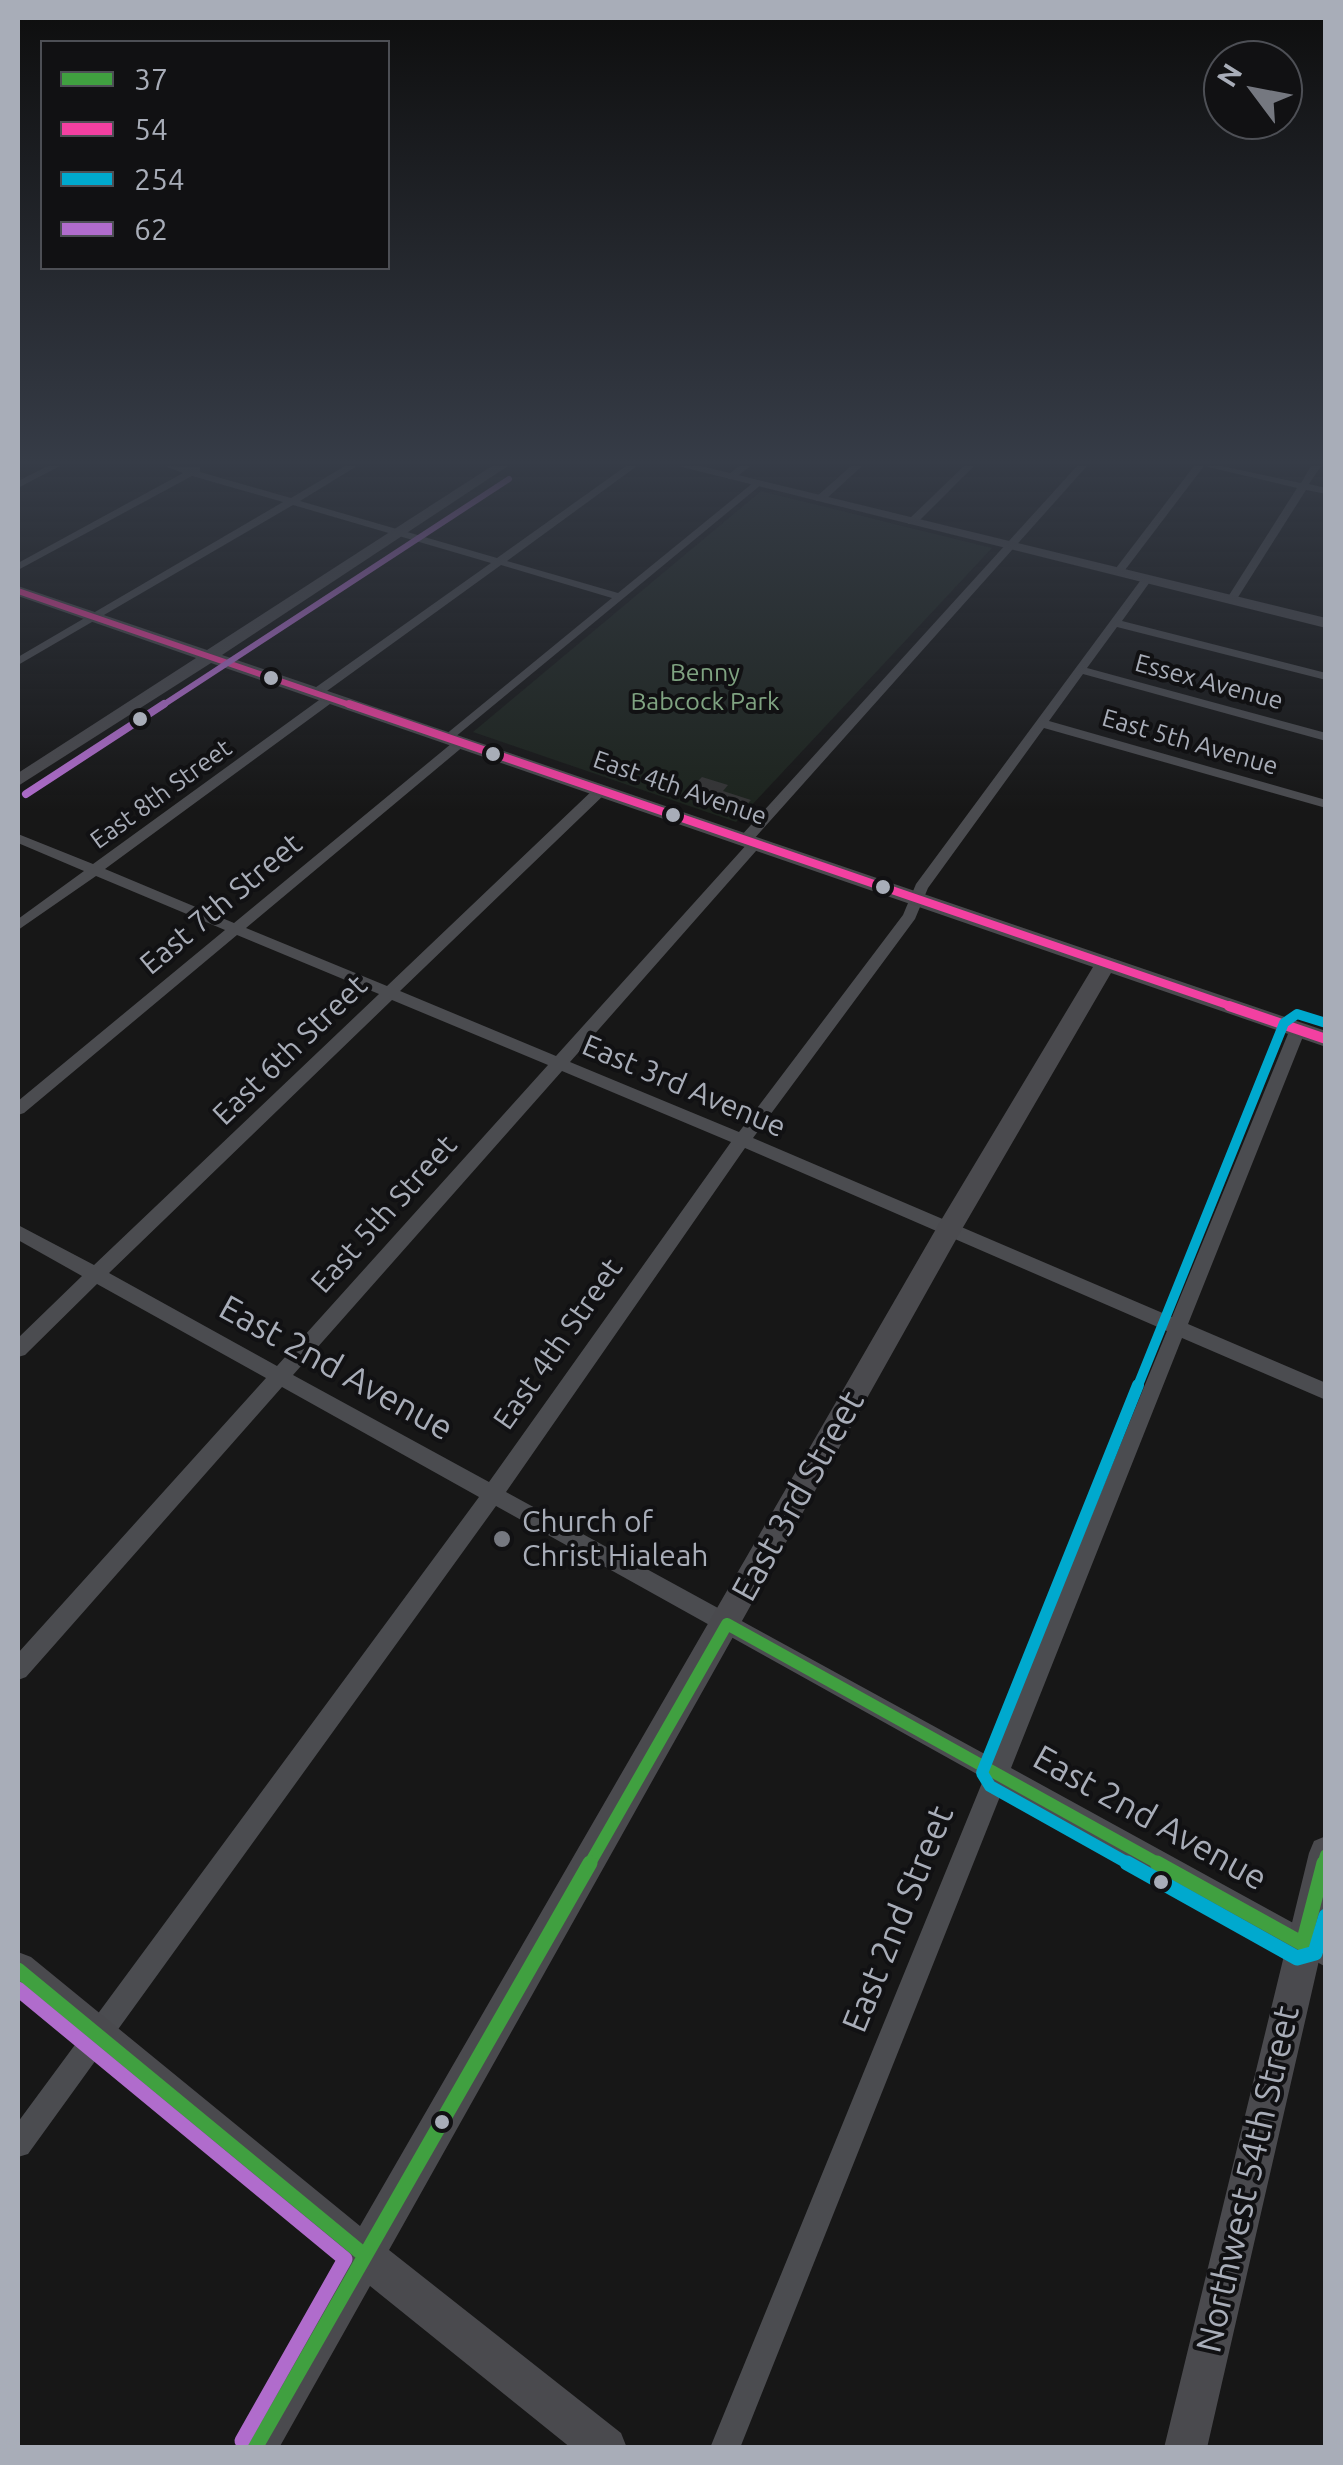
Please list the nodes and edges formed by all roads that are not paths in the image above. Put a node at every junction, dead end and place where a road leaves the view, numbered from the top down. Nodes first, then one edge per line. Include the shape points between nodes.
1 (154, 581) edge
2 (323, 581) edge
3 (473, 581) edge
4 (569, 581) edge
5 (640, 581) edge
6 (979, 581) edge
7 (1146, 581) edge
8 (1156, 581) edge
9 (1243, 581) edge
10 (18, 590) edge
11 (621, 597) junction
12 (1231, 600) junction
13 (94, 616) junction
14 (1115, 623) junction
15 (1326, 623) edge
16 (209, 656) junction
17 (18, 662) edge
18 (1080, 670) junction
19 (1326, 677) edge
20 (323, 695) junction
21 (1041, 722) junction
22 (1326, 737) edge
23 (455, 740) junction
24 (18, 781) edge
25 (601, 790) junction
26 (1326, 804) edge
27 (18, 838) edge
28 (750, 842) junction
29 (93, 870) junction
30 (918, 899) junction
31 (18, 926) edge
32 (234, 929) junction
33 (1106, 963) junction
34 (390, 993) junction
35 (1298, 1029) junction
36 (1326, 1038) edge
37 (558, 1064) junction
38 (18, 1109) edge
39 (742, 1140) junction
40 (949, 1229) junction
41 (18, 1232) edge
42 (94, 1276) junction
43 (1176, 1330) junction
44 (18, 1349) edge
45 (278, 1377) junction
46 (1326, 1392) edge
47 (492, 1494) junction
48 (726, 1624) junction
49 (18, 1669) edge
50 (997, 1773) junction
51 (1326, 1853) edge
52 (1314, 1949) edge
53 (18, 1970) edge
54 (98, 2034) junction
55 (18, 2144) edge
56 (364, 2255) junction
57 (255, 2448) edge
58 (606, 2448) edge
59 (726, 2448) edge
60 (1185, 2448) edge

1 - 13 street
2 - 16 main road
3 - 20 street, East 8th Street
4 - 11 street
5 - 11 street, East 7th Street
6 - 28 street, East 5th Street
7 - 14 street, East 4th Street
8 - 12 main road
9 - 12 street
10 - 13 main road, East 4th Avenue
11 - 23 street, East 7th Street
12 - 15 main road
13 - 16 main road, East 4th Avenue
13 - 17 street
14 - 18 street, East 4th Street
14 - 19 street
16 - 20 main road, East 4th Avenue
16 - 24 main road
18 - 21 street, East 4th Street
18 - 22 street, Essex Avenue
20 - 23 main road, East 4th Avenue
20 - 29 street, East 8th Street
21 - 26 street, East 5th Avenue
21 - 30 street, East 4th Street
23 - 25 main road, East 4th Avenue
23 - 32 street, East 7th Street
25 - 28 main road, East 4th Avenue
25 - 34 street, East 6th Street
27 - 29 street, East 3rd Avenue
28 - 30 main road, East 4th Avenue
28 - 37 street, East 5th Street
29 - 31 street, East 8th Street
29 - 32 street, East 3rd Avenue
30 - 33 main road, East 4th Avenue
30 - 39 street, East 4th Street
32 - 34 street, East 3rd Avenue
32 - 38 street, East 7th Street
33 - 35 main road, East 4th Avenue
33 - 40 main road, East 3rd Street
34 - 37 street, East 3rd Avenue
34 - 42 street, East 6th Street
35 - 36 main road, East 4th Avenue
35 - 43 street, East 2nd Street
37 - 39 street, East 3rd Avenue
37 - 45 street, East 5th Street
39 - 40 street, East 3rd Avenue
39 - 47 street, East 4th Street
40 - 43 street, East 3rd Avenue
40 - 48 main road, East 3rd Street
41 - 42 street, East 2nd Avenue
42 - 44 street, East 6th Street
42 - 45 street, East 2nd Avenue
43 - 46 street, East 3rd Avenue
43 - 50 street, East 2nd Street
45 - 47 street, East 2nd Avenue
45 - 49 street, East 5th Street
47 - 48 street, East 2nd Avenue
47 - 54 street, East 4th Street
48 - 50 street, East 2nd Avenue
48 - 56 main road, East 3rd Street
50 - 52 street, East 2nd Avenue
50 - 59 street, East 2nd Street
51 - 52 main road, Northwest 54th Street
52 - 60 main road, Northwest 54th Street
53 - 54 main road
54 - 55 street, East 4th Street
54 - 56 main road
56 - 57 main road, East 3rd Street
56 - 58 main road

